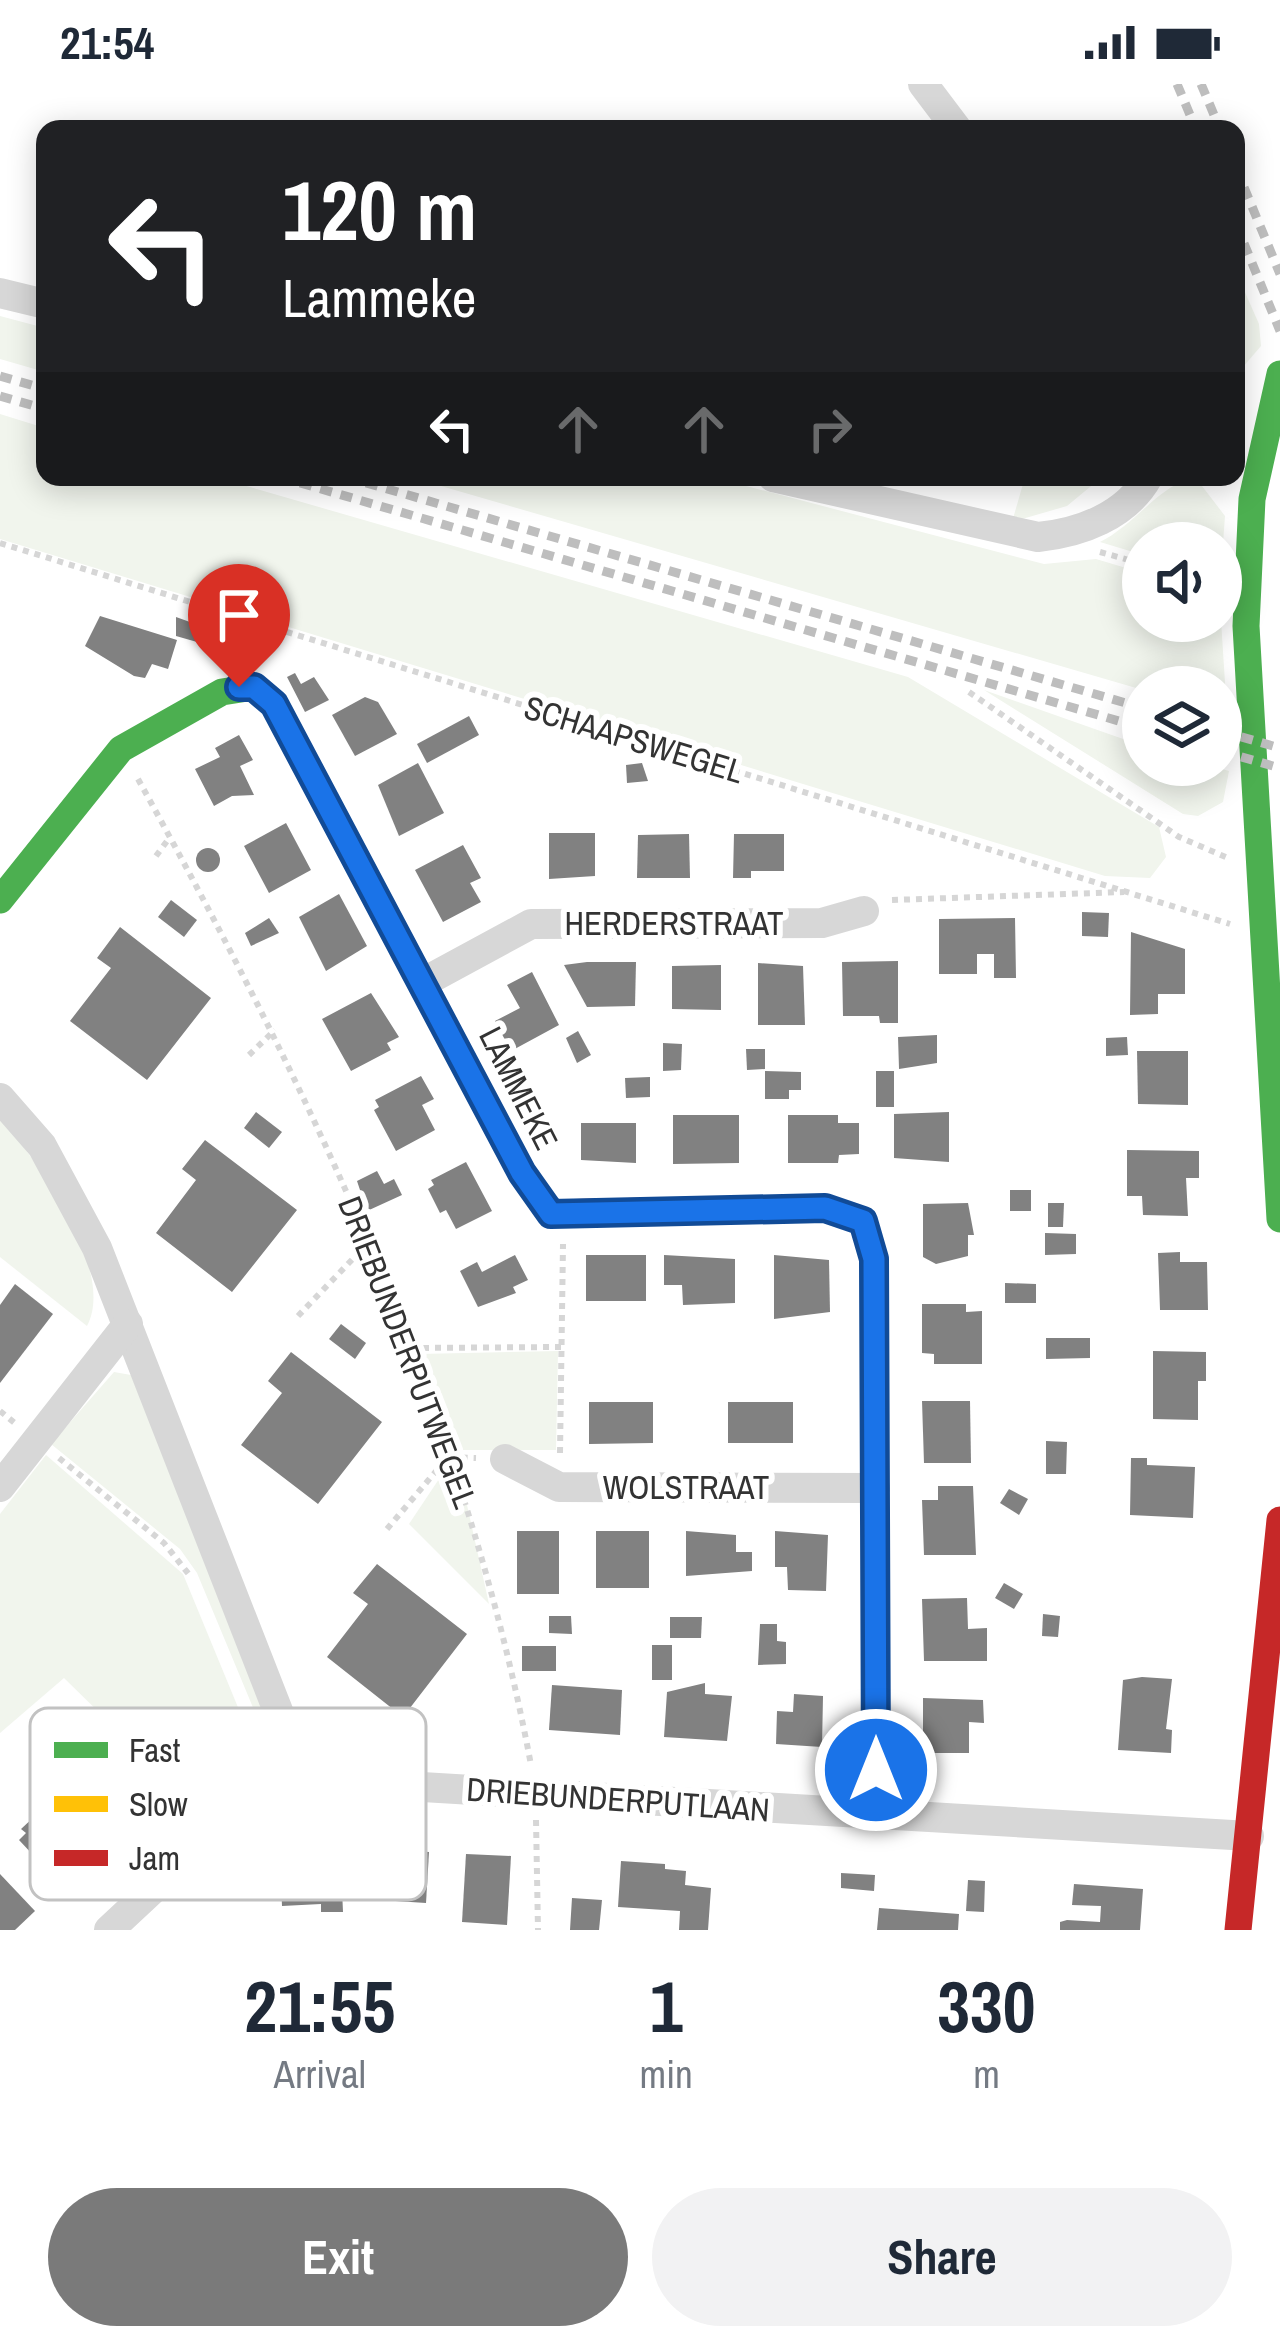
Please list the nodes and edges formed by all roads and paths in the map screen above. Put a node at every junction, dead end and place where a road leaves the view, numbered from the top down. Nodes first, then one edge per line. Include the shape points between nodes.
1 (923, 84) edge
2 (950, 120) edge
3 (0, 293) edge
4 (36, 302) edge
5 (1280, 374) edge
6 (1247, 448) edge
7 (813, 486) edge
8 (1139, 486) edge
9 (0, 543) edge
10 (969, 692) dead end
11 (121, 748) junction
12 (170, 837) junction
13 (157, 856) dead end
14 (1263, 874) junction
15 (1133, 892) junction
16 (0, 900) edge
17 (864, 911) joint
18 (1268, 935) junction
19 (424, 982) junction
20 (275, 1030) junction
21 (249, 1055) dead end
22 (0, 1097) edge
23 (551, 1214) junction
24 (1280, 1219) edge
25 (368, 1242) junction
26 (298, 1316) dead end
27 (128, 1324) junction
28 (561, 1347) junction
29 (412, 1348) junction
30 (0, 1411) edge
31 (37, 1440) junction
32 (448, 1456) junction
33 (505, 1460) dead end
34 (0, 1487) edge
35 (560, 1487) junction
36 (874, 1487) junction
37 (1280, 1520) edge
38 (388, 1529) dead end
39 (199, 1594) dead end
40 (277, 1708) edge
41 (426, 1787) edge
42 (536, 1793) junction
43 (876, 1817) junction
44 (1249, 1835) junction
45 (141, 1900) edge
46 (109, 1930) edge
47 (538, 1930) edge
48 (1238, 1930) edge

1 - 2 street
3 - 4 street
5 - 6 street
6 - 14 street via 1243,590
7 - 8 street via 1038,537 1072,533 1110,515
9 - 15 path, SCHAAPSWEGEL
10 - 14 path via 1179,837
11 - 12 path, DRIEBUNDERPUTWEGEL
11 - 16 street, LAMMEKE
11 - 19 street, LAMMEKE via 222,692 254,687 266,694
12 - 13 path
12 - 20 path, DRIEBUNDERPUTWEGEL
14 - 18 street
15 - 17 path via 901,896
15 - 18 path, SCHAAPSWEGEL
17 - 19 street, HERDERSTRAAT via 822,923 531,924
18 - 24 street
19 - 23 street, LAMMEKE
20 - 21 path
20 - 25 path, DRIEBUNDERPUTWEGEL
22 - 27 street via 71,1192
23 - 28 path via 562,1241
23 - 36 street via 825,1208 863,1221 874,1259
25 - 26 path
25 - 29 path, DRIEBUNDERPUTWEGEL
27 - 31 street
27 - 40 street
28 - 29 path
28 - 35 path
29 - 32 path, DRIEBUNDERPUTWEGEL
30 - 31 path
31 - 34 street
31 - 39 path via 173,1552
32 - 38 path
32 - 42 path, DRIEBUNDERPUTWEGEL via 510,1652
33 - 35 street, WOLSTRAAT
35 - 36 street, WOLSTRAAT
36 - 43 street
37 - 44 street
41 - 42 street, DRIEBUNDERPUTLAAN
42 - 43 street, DRIEBUNDERPUTLAAN
42 - 47 path, DRIEBUNDERPUTWEGEL
43 - 44 street, DRIEBUNDERPUTLAAN
44 - 48 street
45 - 46 street

